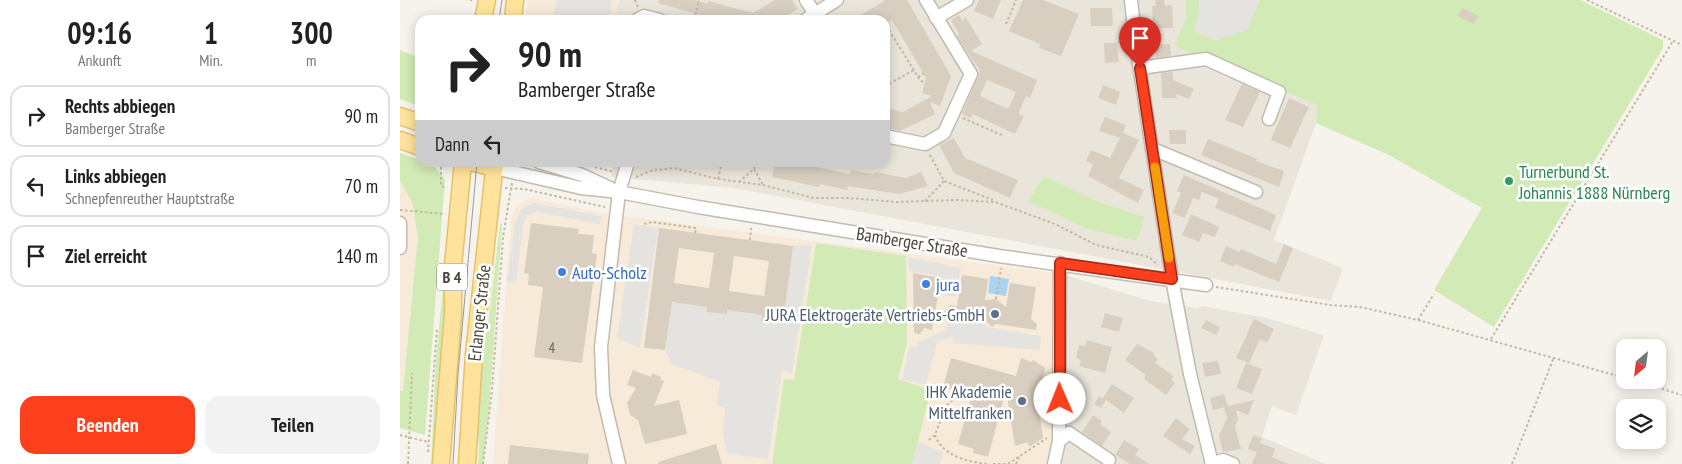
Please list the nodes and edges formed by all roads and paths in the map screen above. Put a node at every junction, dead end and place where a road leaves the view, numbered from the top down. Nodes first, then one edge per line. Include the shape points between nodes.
1 (487, 0) edge
2 (515, 0) edge
3 (699, 0) edge
4 (806, 0) edge
5 (837, 0) edge
6 (926, 0) edge
7 (967, 0) edge
8 (1016, 0) edge
9 (1131, 0) edge
10 (1587, 0) edge
11 (484, 15) edge
12 (514, 15) edge
13 (695, 15) edge
14 (810, 15) edge
15 (813, 15) edge
16 (936, 18) junction
17 (1006, 24) dead end
18 (890, 32) edge
19 (1673, 41) junction
20 (1682, 45) edge
21 (1140, 68) junction
22 (914, 70) junction
23 (924, 73) dead end
24 (918, 77) junction
25 (890, 83) edge
26 (925, 83) dead end
27 (953, 114) junction
28 (400, 116) edge
29 (1268, 119) dead end
30 (415, 121) edge
31 (1004, 136) dead end
32 (890, 137) edge
33 (400, 140) edge
34 (925, 144) junction
35 (415, 145) edge
36 (1153, 149) junction
37 (463, 167) edge
38 (495, 167) edge
39 (502, 167) edge
40 (556, 167) edge
41 (721, 167) edge
42 (626, 169) edge
43 (754, 169) joint
44 (441, 170) joint
45 (608, 171) dead end
46 (446, 173) dead end
47 (718, 179) junction
48 (739, 182) junction
49 (944, 182) junction
50 (763, 185) junction
51 (619, 192) junction
52 (1256, 192) dead end
53 (447, 194) dead end
54 (925, 201) junction
55 (995, 202) junction
56 (618, 208) junction
57 (400, 210) edge
58 (446, 210) dead end
59 (400, 223) edge
60 (644, 224) dead end
61 (695, 233) dead end
62 (400, 248) edge
63 (1060, 263) junction
64 (1000, 275) dead end
65 (1172, 279) junction
66 (1206, 285) joint
67 (1434, 294) dead end
68 (996, 299) dead end
69 (1418, 320) junction
70 (1491, 340) junction
71 (1554, 356) junction
72 (412, 373) dead end
73 (1616, 375) edge
74 (1662, 389) edge
75 (1682, 395) edge
76 (977, 399) dead end
77 (1047, 402) dead end
78 (1047, 411) dead end
79 (1047, 430) dead end
80 (400, 435) edge
81 (935, 435) junction
82 (408, 438) junction
83 (929, 440) dead end
84 (1059, 441) junction
85 (428, 442) dead end
86 (1020, 455) junction
87 (1109, 460) dead end
88 (408, 464) edge
89 (442, 464) edge
90 (467, 464) edge
91 (483, 464) edge
92 (618, 464) edge
93 (988, 464) edge
94 (993, 464) edge
95 (1016, 464) edge
96 (1054, 464) edge
97 (1212, 464) edge
98 (1233, 464) edge
99 (1512, 464) edge

1 - 11 main road
2 - 12 main road
3 - 13 path
4 - 14 street
5 - 15 street
6 - 16 street
7 - 16 street
8 - 17 path
9 - 21 street
10 - 19 path
16 - 27 street via 971,74
18 - 22 path
19 - 20 path
19 - 70 path
21 - 29 street via 1206,59 1279,92
21 - 36 street
22 - 24 path
22 - 25 path
23 - 24 path
24 - 26 path
27 - 31 path
27 - 34 street via 944,133
28 - 30 main road
32 - 34 street
33 - 35 main road
34 - 49 path
36 - 52 street
36 - 65 street
37 - 89 main road, Erlanger Straße / B 4 via 453,266 453,314
38 - 90 main road, Erlanger Straße / B 4 via 473,361
39 - 51 street, Bamberger Straße via 581,188
40 - 51 street, Bamberger Straße
41 - 47 path
42 - 45 path
42 - 47 path via 634,177 674,168
42 - 51 street
43 - 48 path
43 - 50 path
44 - 46 path
44 - 53 path via 441,186 447,187
47 - 48 path
48 - 50 path
49 - 54 path
49 - 55 path
50 - 54 path via 813,198
51 - 56 street
51 - 63 street, Bamberger Straße via 999,256
54 - 55 path
55 - 65 path via 1055,224 1096,245 1150,257
56 - 91 path via 511,189 503,238
56 - 92 street via 601,347 603,395
57 - 58 path via 448,214
59 - 62 street
60 - 61 path via 652,222 696,228
63 - 65 street, Bamberger Straße
63 - 84 street
64 - 68 path
65 - 66 street, Bamberger Straße
65 - 97 street
66 - 69 path via 1360,307
67 - 69 path
69 - 70 path
70 - 71 path
71 - 73 path
71 - 99 path
72 - 82 path
74 - 75 path
76 - 81 path via 957,396 946,406
77 - 78 path
79 - 86 path via 1047,439
80 - 82 path
81 - 83 path
81 - 93 path via 939,445 964,461
82 - 85 path
82 - 88 path
84 - 87 street via 1070,433
84 - 96 street
86 - 94 path via 1008,464
86 - 95 path
97 - 98 street via 1223,460

